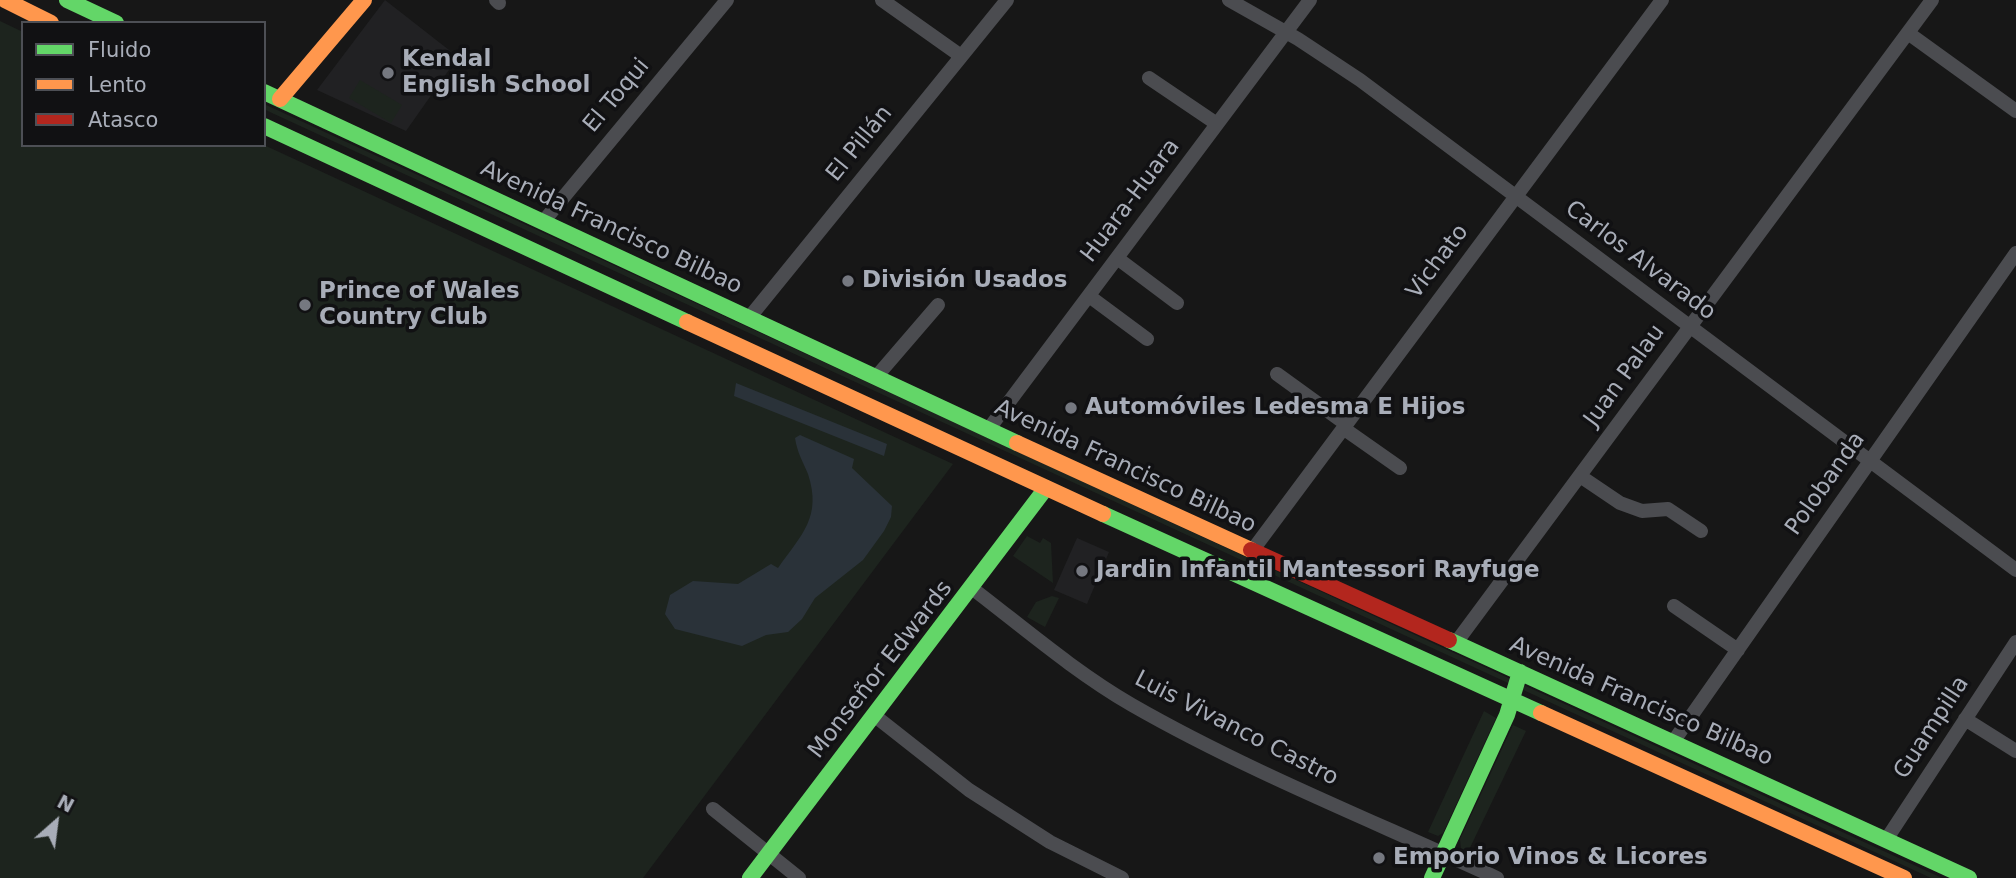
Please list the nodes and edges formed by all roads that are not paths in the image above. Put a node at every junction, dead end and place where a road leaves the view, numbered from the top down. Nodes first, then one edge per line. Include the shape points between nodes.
1 (68, 0) edge
2 (364, 0) edge
3 (882, 0) edge
4 (1007, 0) edge
5 (1229, 0) edge
6 (1310, 0) edge
7 (1662, 0) edge
8 (1932, 0) edge
9 (11, 1) edge
10 (720, 2) edge
11 (47, 21) edge
12 (112, 21) edge
13 (1286, 32) junction
14 (1908, 33) junction
15 (961, 56) junction
16 (1149, 78) dead end
17 (266, 93) edge
18 (280, 99) junction
19 (2016, 111) edge
20 (266, 112) edge
21 (1217, 124) junction
22 (266, 126) edge
23 (1516, 196) junction
24 (543, 222) junction
25 (2016, 253) edge
26 (1117, 258) junction
27 (1089, 296) junction
28 (1177, 303) dead end
29 (937, 304) dead end
30 (749, 318) junction
31 (1690, 326) junction
32 (1147, 339) dead end
33 (1277, 374) dead end
34 (876, 377) junction
35 (1344, 426) junction
36 (988, 430) junction
37 (1870, 461) junction
38 (1400, 468) dead end
39 (1580, 476) junction
40 (1094, 478) junction
41 (1046, 488) junction
42 (1701, 531) dead end
43 (1252, 551) junction
44 (2016, 570) edge
45 (973, 589) junction
46 (1674, 606) dead end
47 (2016, 642) edge
48 (1455, 643) junction
49 (1738, 650) junction
50 (1520, 672) junction
51 (1512, 700) junction
52 (875, 716) junction
53 (1965, 719) junction
54 (1673, 741) junction
55 (2016, 751) edge
56 (713, 809) dead end
57 (1886, 840) junction
58 (1444, 853) junction
59 (769, 854) junction
60 (750, 878) edge
61 (799, 878) edge
62 (1122, 878) edge
63 (1432, 878) edge
64 (1497, 878) edge
65 (1904, 878) edge
66 (1969, 878) edge

1 - 12 main road
2 - 18 main road
3 - 15 street
4 - 15 street, El Pillán
5 - 13 street, Carlos Alvarado
6 - 13 street, Huara-Huara
7 - 23 street, Vichato
8 - 14 street, Juan Palau
9 - 11 main road
10 - 24 street, El Toqui
13 - 21 street, Huara-Huara
13 - 23 street, Carlos Alvarado via 1360,80
14 - 19 street
14 - 31 street, Juan Palau
15 - 30 street, El Pillán
16 - 21 street
17 - 18 main road, Avenida Francisco Bilbao
18 - 20 main road
18 - 24 main road, Avenida Francisco Bilbao
21 - 26 street, Huara-Huara
22 - 41 main road
23 - 31 street, Carlos Alvarado
23 - 35 street, Vichato
24 - 30 main road, Avenida Francisco Bilbao
25 - 37 street, Polobanda
26 - 27 street, Huara-Huara
26 - 28 street
27 - 32 street
27 - 36 street, Huara-Huara
29 - 34 street
30 - 34 main road, Avenida Francisco Bilbao
31 - 37 street, Carlos Alvarado
31 - 39 street, Juan Palau
33 - 35 street
34 - 36 main road, Avenida Francisco Bilbao
35 - 38 street
35 - 43 street, Vichato
36 - 40 main road, Avenida Francisco Bilbao
37 - 44 street, Carlos Alvarado
37 - 49 street, Polobanda
39 - 42 street via 1620,503 1642,511 1668,509
39 - 48 street, Juan Palau
40 - 41 main road via 1069,477
40 - 43 main road, Avenida Francisco Bilbao
41 - 45 main road, Monseñor Edwards
41 - 51 main road
43 - 48 main road, Avenida Francisco Bilbao
45 - 52 main road, Monseñor Edwards
45 - 58 street, Luis Vivanco Castro via 1130,704
46 - 49 street
47 - 53 street, Guampilla
48 - 50 main road, Avenida Francisco Bilbao
49 - 54 street, Polobanda
50 - 51 main road
50 - 54 main road, Avenida Francisco Bilbao
51 - 58 main road
51 - 65 main road
52 - 59 main road, Monseñor Edwards
52 - 62 street via 969,790 1050,842
53 - 55 street
53 - 57 street, Guampilla
54 - 57 main road, Avenida Francisco Bilbao
56 - 59 street
57 - 66 main road, Avenida Francisco Bilbao
58 - 63 main road
58 - 64 street, Luis Vivanco Castro
59 - 60 main road, Monseñor Edwards
59 - 61 street

